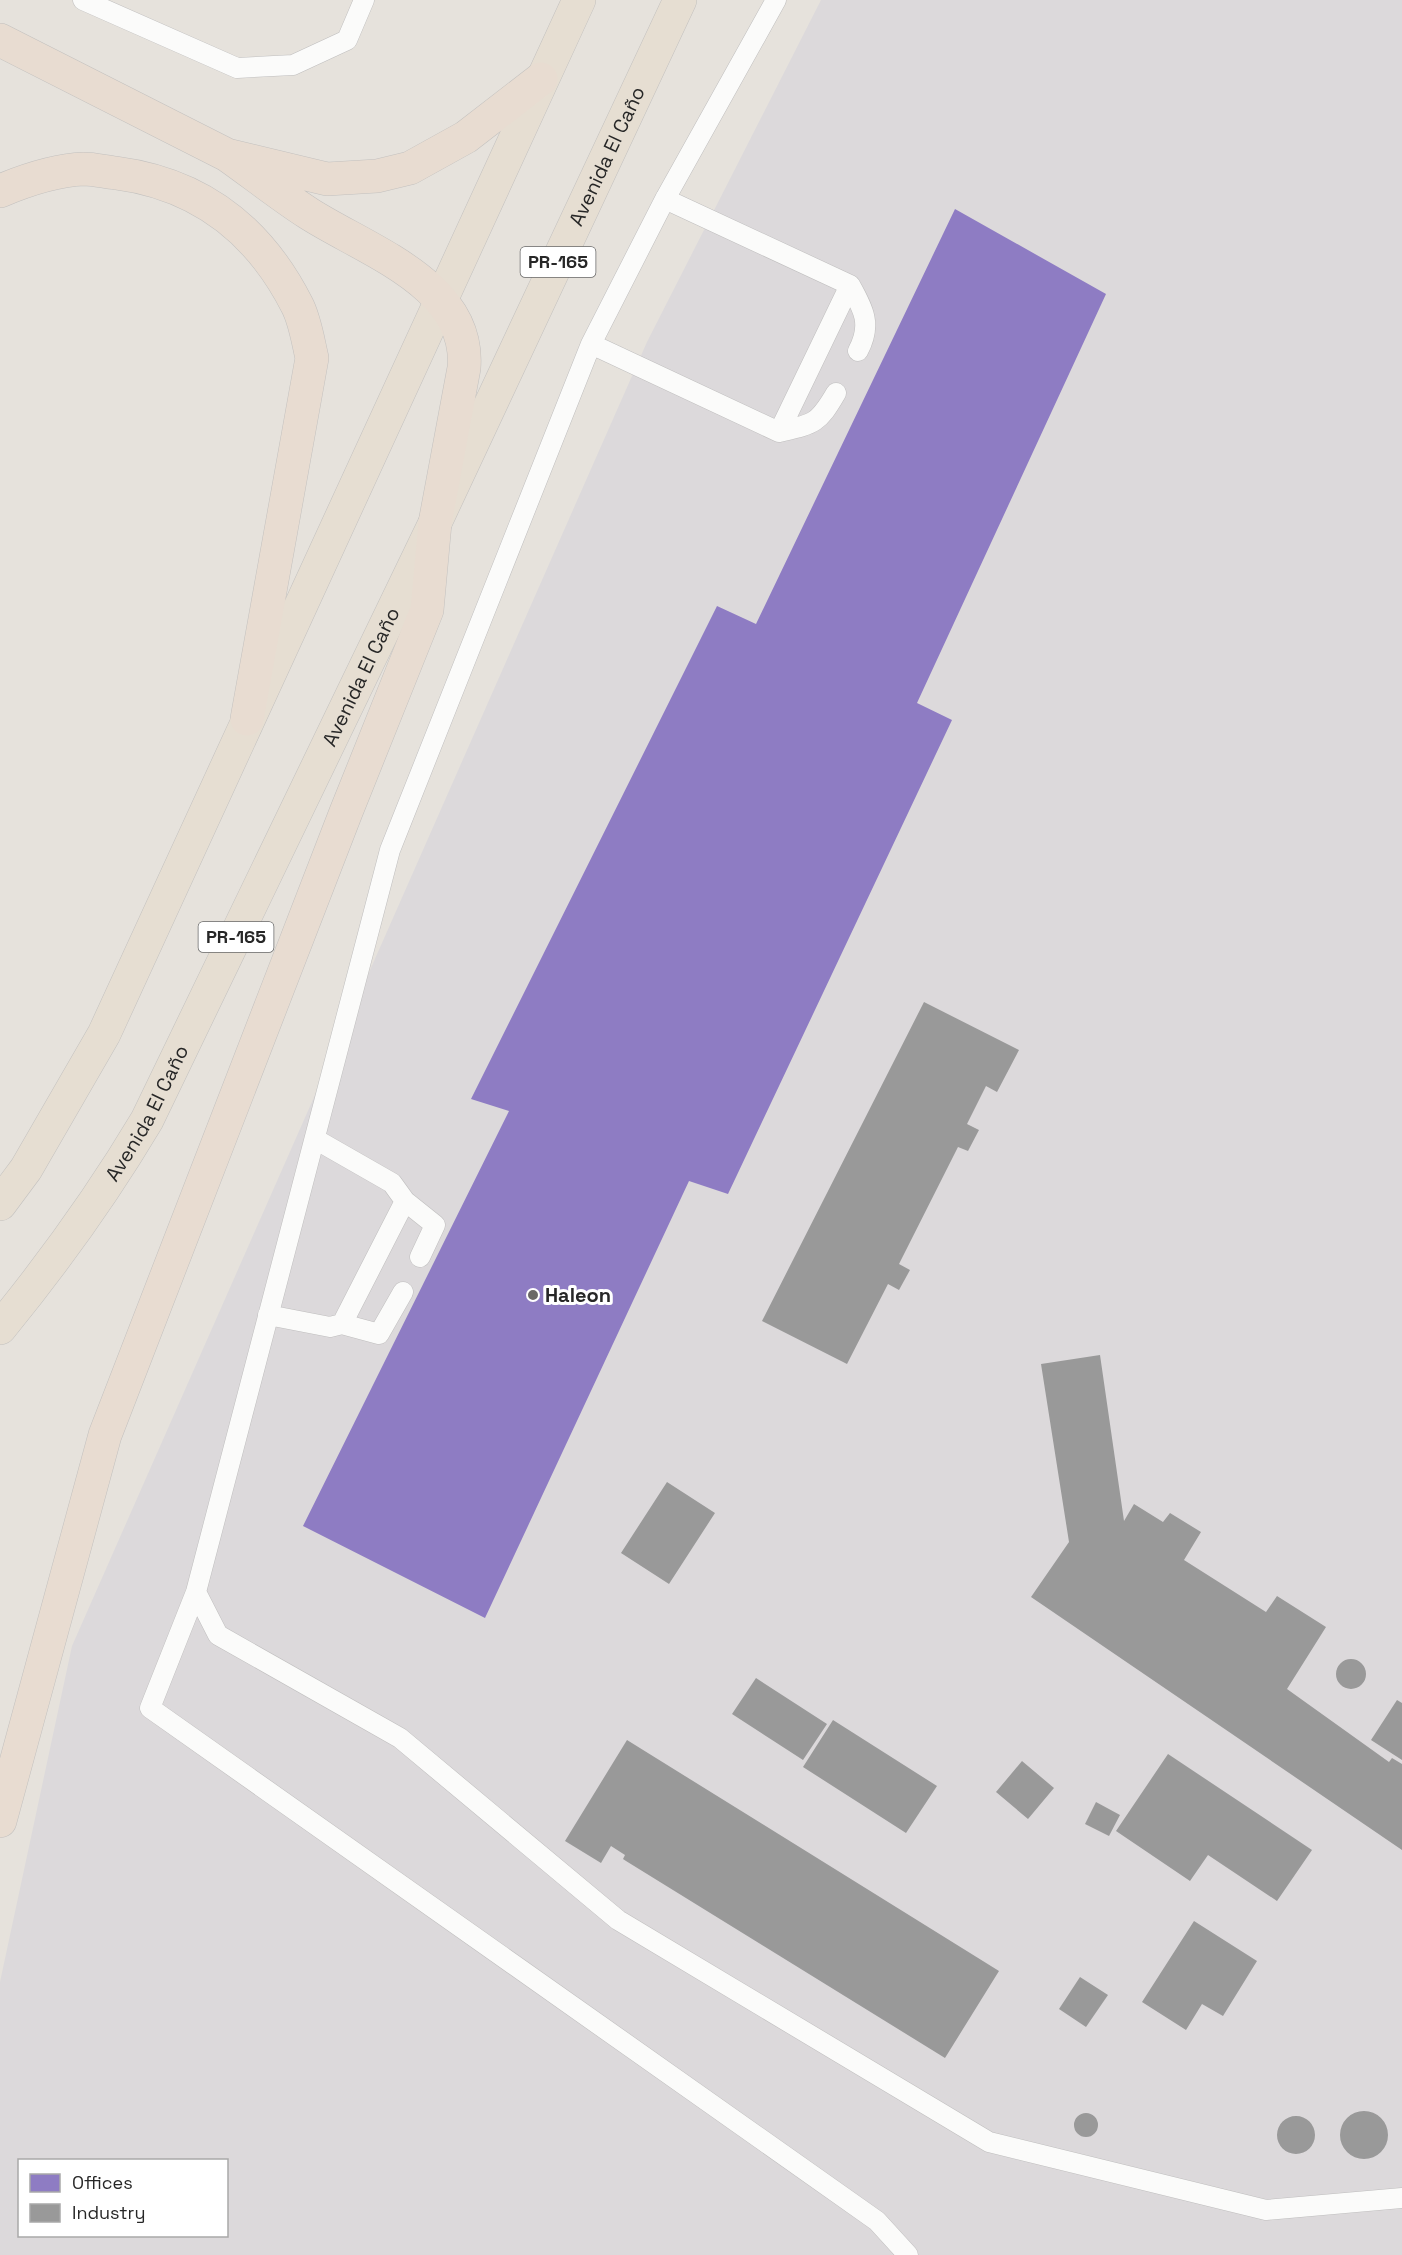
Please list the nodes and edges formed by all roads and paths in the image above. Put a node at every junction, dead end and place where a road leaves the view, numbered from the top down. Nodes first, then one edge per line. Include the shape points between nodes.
1 (83, 0) edge
2 (364, 0) edge
3 (579, 0) edge
4 (680, 0) edge
5 (776, 0) edge
6 (0, 40) edge
7 (541, 79) junction
8 (227, 154) junction
9 (0, 191) edge
10 (665, 199) junction
11 (850, 285) junction
12 (440, 301) junction
13 (591, 344) junction
14 (858, 351) dead end
15 (836, 393) dead end
16 (779, 432) junction
17 (435, 523) junction
18 (247, 719) junction
19 (315, 1139) junction
20 (405, 1201) junction
21 (0, 1204) edge
22 (420, 1257) dead end
23 (403, 1292) dead end
24 (268, 1315) junction
25 (342, 1324) junction
26 (0, 1328) edge
27 (196, 1592) junction
28 (0, 1821) edge
29 (1402, 2198) edge
30 (908, 2255) edge

1 - 2 lane via 237,68 292,65 347,40
3 - 7 highway
4 - 17 highway, Avenida El Caño / PR-165
5 - 10 lane
6 - 8 highway
7 - 8 highway via 439,154 410,168 377,176 327,179
7 - 12 highway
8 - 12 highway via 308,213 400,266
9 - 18 highway via 26,180 84,169 178,187 242,228 272,263 298,307 312,358
10 - 11 lane
10 - 13 lane
11 - 14 lane via 864,310 866,336
11 - 16 lane
12 - 17 highway via 464,343 465,358
12 - 18 highway
13 - 16 lane
13 - 19 lane via 390,850
15 - 16 lane via 821,418
17 - 26 highway, Avenida El Caño / PR-165 via 147,1120 54,1261
17 - 28 highway via 427,610 105,1435
18 - 21 highway via 104,1034 26,1168
19 - 20 lane via 392,1183
19 - 24 lane
20 - 22 lane via 435,1225
20 - 25 lane
23 - 25 lane via 379,1334
24 - 25 lane via 330,1327
24 - 27 lane
27 - 29 lane via 218,1635 400,1737 618,1920 989,2142 1266,2210
27 - 30 lane via 150,1708 877,2221

